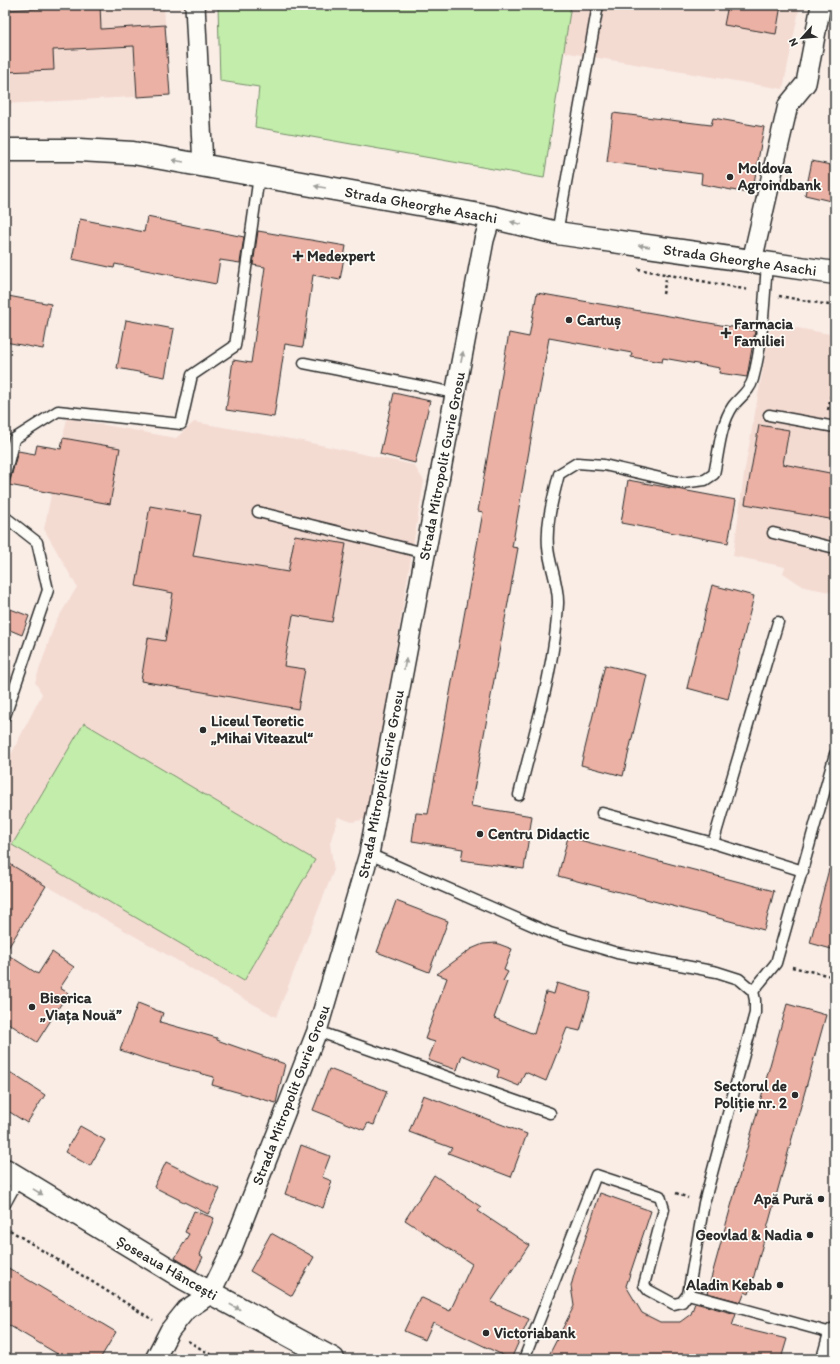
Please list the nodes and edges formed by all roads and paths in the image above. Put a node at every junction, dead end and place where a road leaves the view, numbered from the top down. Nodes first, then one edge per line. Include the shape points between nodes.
1 (195, 5) edge
2 (598, 5) edge
3 (821, 5) edge
4 (5, 150) edge
5 (203, 166) junction
6 (259, 176) junction
7 (490, 217) junction
8 (556, 233) junction
9 (759, 262) junction
10 (636, 268) dead end
11 (835, 273) edge
12 (667, 274) junction
13 (765, 293) junction
14 (663, 294) dead end
15 (835, 306) edge
16 (304, 363) dead end
17 (835, 377) edge
18 (455, 393) junction
19 (769, 416) dead end
20 (830, 426) edge
21 (5, 475) edge
22 (258, 512) dead end
23 (5, 517) edge
24 (773, 533) dead end
25 (835, 548) edge
26 (425, 553) junction
27 (778, 622) dead end
28 (5, 716) edge
29 (835, 754) edge
30 (519, 795) dead end
31 (602, 813) dead end
32 (713, 843) junction
33 (369, 854) junction
34 (803, 871) junction
35 (776, 963) junction
36 (835, 977) edge
37 (753, 991) junction
38 (317, 1030) junction
39 (550, 1113) dead end
40 (12, 1175) edge
41 (669, 1191) dead end
42 (704, 1203) junction
43 (5, 1204) edge
44 (5, 1227) edge
45 (210, 1294) junction
46 (688, 1294) junction
47 (170, 1330) junction
48 (835, 1334) edge
49 (155, 1359) edge
50 (218, 1359) edge
51 (333, 1359) edge
52 (524, 1359) edge
53 (828, 1359) edge

1 - 5 street
2 - 8 lane
3 - 9 street via 806,83 788,105
5 -> 4 main road, Strada Gheorghe Asachi via 133,153
5 - 6 main road, Strada Gheorghe Asachi
7 -> 6 main road, Strada Gheorghe Asachi
6 - 21 lane via 235,346 192,375 181,424 58,411 14,439
8 -> 7 main road, Strada Gheorghe Asachi
18 -> 7 street, Strada Mitropolit Gurie Grosu
9 -> 8 main road, Strada Gheorghe Asachi
9 - 11 main road, Strada Gheorghe Asachi
9 - 13 lane
10 - 12 path
12 - 13 path
12 - 14 path
13 - 15 path
13 - 30 lane via 753,381 733,406 723,428 714,474 705,480 682,483 604,465 577,463 559,474 551,503 548,530 548,548 558,602 554,641
16 - 18 lane
17 - 20 path
18 - 26 street, Strada Mitropolit Gurie Grosu
19 - 20 lane
22 - 26 lane
23 - 28 lane via 37,542 48,590
24 - 25 lane
33 -> 26 street, Strada Mitropolit Gurie Grosu
27 - 32 lane
29 - 34 lane
31 - 32 lane
32 - 34 lane
33 - 37 lane via 550,933 616,953 717,972 739,979
33 - 38 street, Strada Mitropolit Gurie Grosu
34 - 35 lane
35 - 36 path
35 - 37 lane
37 - 42 lane via 756,1000 755,1013
38 - 39 lane
38 - 45 street, Strada Mitropolit Gurie Grosu via 231,1251
40 - 43 lane
40 -> 45 main road, Șoseaua Hâncești
41 - 42 path
42 - 46 lane
44 - 47 path
45 - 47 street via 186,1310
45 -> 51 main road, Șoseaua Hâncești
46 - 48 lane
46 - 52 lane via 682,1302 674,1304 648,1290 644,1285 664,1209 660,1196 596,1175
47 - 49 street
47 - 50 path
48 - 53 main road

